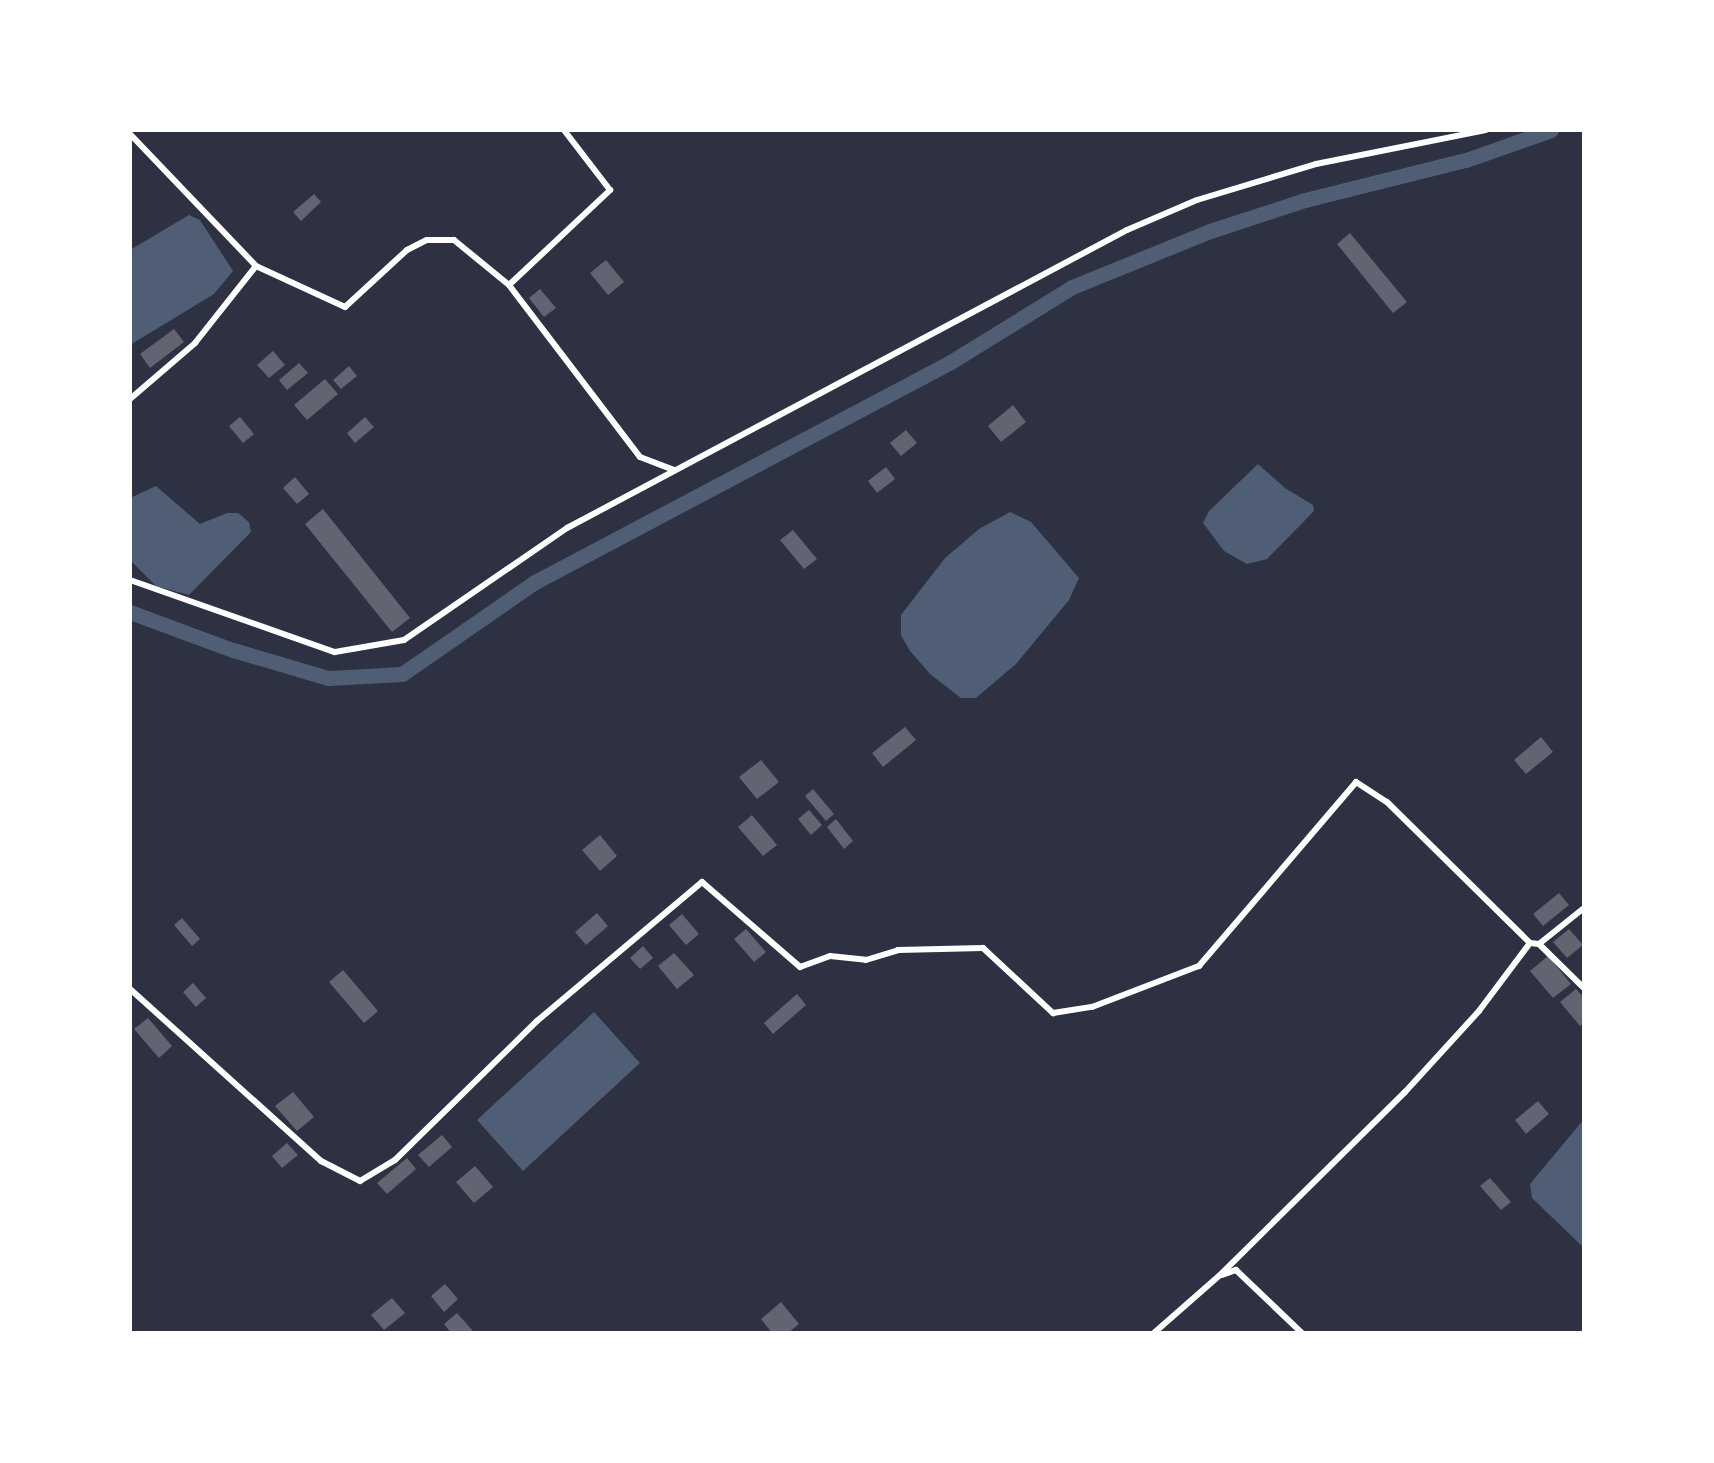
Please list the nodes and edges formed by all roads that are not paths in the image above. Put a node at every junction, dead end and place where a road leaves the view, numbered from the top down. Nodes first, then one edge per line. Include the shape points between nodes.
1 (564, 130) edge
2 (1486, 130) edge
3 (130, 134) edge
4 (256, 266) junction
5 (509, 285) junction
6 (130, 399) edge
7 (675, 470) junction
8 (130, 580) edge
9 (1584, 908) edge
10 (1535, 943) junction
11 (1584, 988) edge
12 (130, 989) edge
13 (1220, 1276) junction
14 (1154, 1333) edge
15 (1302, 1333) edge

1 - 5 street via 610,190
2 - 7 street via 1316,164 1197,200 996,298
3 - 4 street
4 - 5 street via 345,306 407,250 427,240 454,240
4 - 6 street via 195,343
5 - 7 street via 640,457
7 - 8 street via 566,528 404,640 335,652
9 - 10 street
10 - 11 street
10 - 12 street via 1386,802 1356,782 1200,966 1092,1007 1053,1013 984,948 898,950 866,960 830,956 800,967 702,882 538,1021 394,1160 360,1181 321,1160
10 - 13 street via 1406,1092
13 - 14 street
13 - 15 street via 1236,1270

